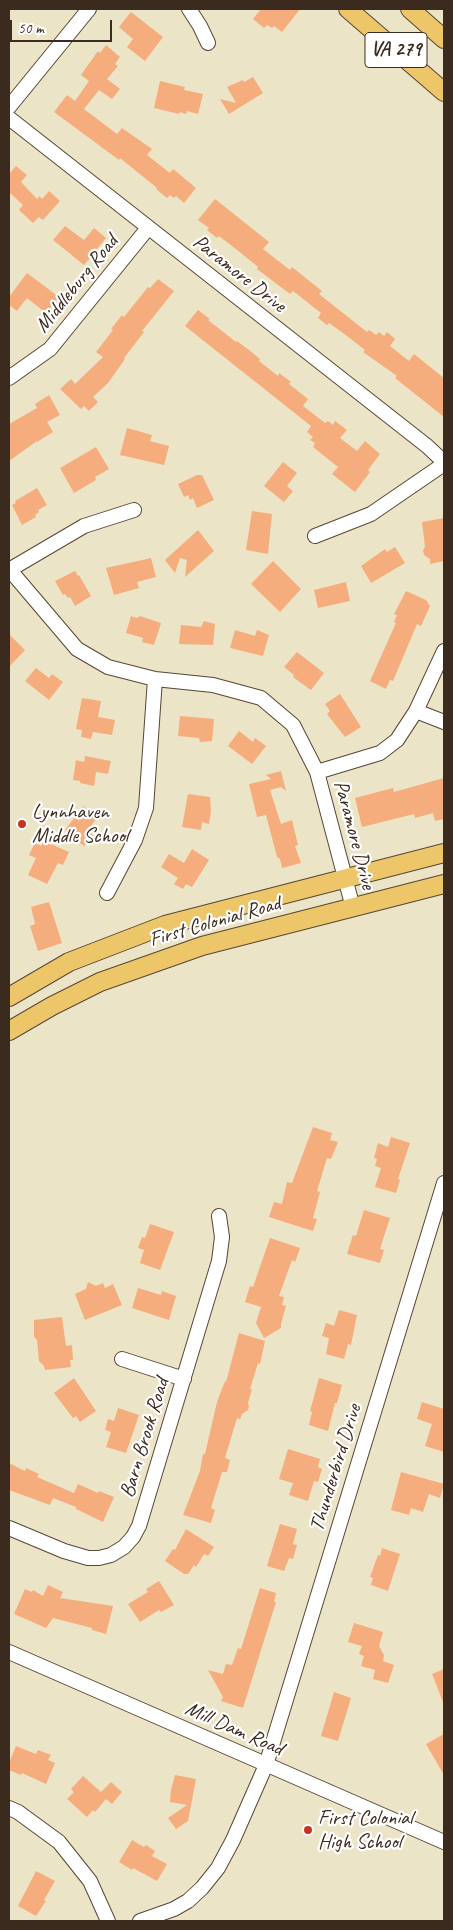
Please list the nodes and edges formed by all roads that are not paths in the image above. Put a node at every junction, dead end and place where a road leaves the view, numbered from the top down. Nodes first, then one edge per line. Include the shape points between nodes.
1 (89, 9) edge
2 (189, 9) edge
3 (348, 9) edge
4 (410, 9) edge
5 (444, 38) edge
6 (208, 43) dead end
7 (444, 92) edge
8 (9, 107) edge
9 (9, 118) edge
10 (148, 228) junction
11 (11, 372) edge
12 (444, 463) edge
13 (134, 510) dead end
14 (315, 536) dead end
15 (9, 569) edge
16 (444, 651) edge
17 (155, 679) junction
18 (416, 711) junction
19 (444, 722) edge
20 (317, 772) junction
21 (444, 853) edge
22 (345, 879) junction
23 (444, 884) edge
24 (107, 893) dead end
25 (353, 908) junction
26 (9, 996) edge
27 (9, 1031) edge
28 (444, 1183) edge
29 (219, 1216) dead end
30 (122, 1359) dead end
31 (184, 1380) junction
32 (9, 1530) edge
33 (9, 1652) edge
34 (266, 1765) junction
35 (9, 1808) edge
36 (444, 1842) edge
37 (108, 1921) edge
38 (140, 1921) edge

1 - 8 street
2 - 6 street
3 - 7 main road, VA 279
4 - 5 main road, VA 279
9 - 10 street, Paramore Drive
10 - 11 street, Middleburg Road via 50,349
10 - 12 street, Paramore Drive via 427,446
12 - 14 street via 371,514
13 - 15 street via 84,526
15 - 17 street, Paramore Drive via 77,649 108,666
16 - 18 street, Paramore Drive
17 - 20 street, Paramore Drive via 213,685 261,698 293,725
17 - 24 street via 146,808 135,840
18 - 19 street
18 - 20 street, Paramore Drive via 397,740 380,753
20 - 22 street, Paramore Drive
21 - 22 main road, First Colonial Road
22 - 25 street, Paramore Drive
22 - 26 main road, First Colonial Road via 166,925 70,962
23 - 25 main road, First Colonial Road
25 - 27 main road, First Colonial Road via 202,946 100,982
28 - 34 street, Thunderbird Drive
29 - 31 street, Barn Brook Road via 222,1237 219,1261
30 - 31 street
31 - 32 street, Barn Brook Road via 139,1526 124,1547 99,1558 88,1558
33 - 34 street, Mill Dam Road
34 - 36 street, Mill Dam Road
34 - 38 street, Thunderbird Drive via 233,1840 218,1868 202,1888 174,1910
35 - 37 street via 59,1842 90,1881

